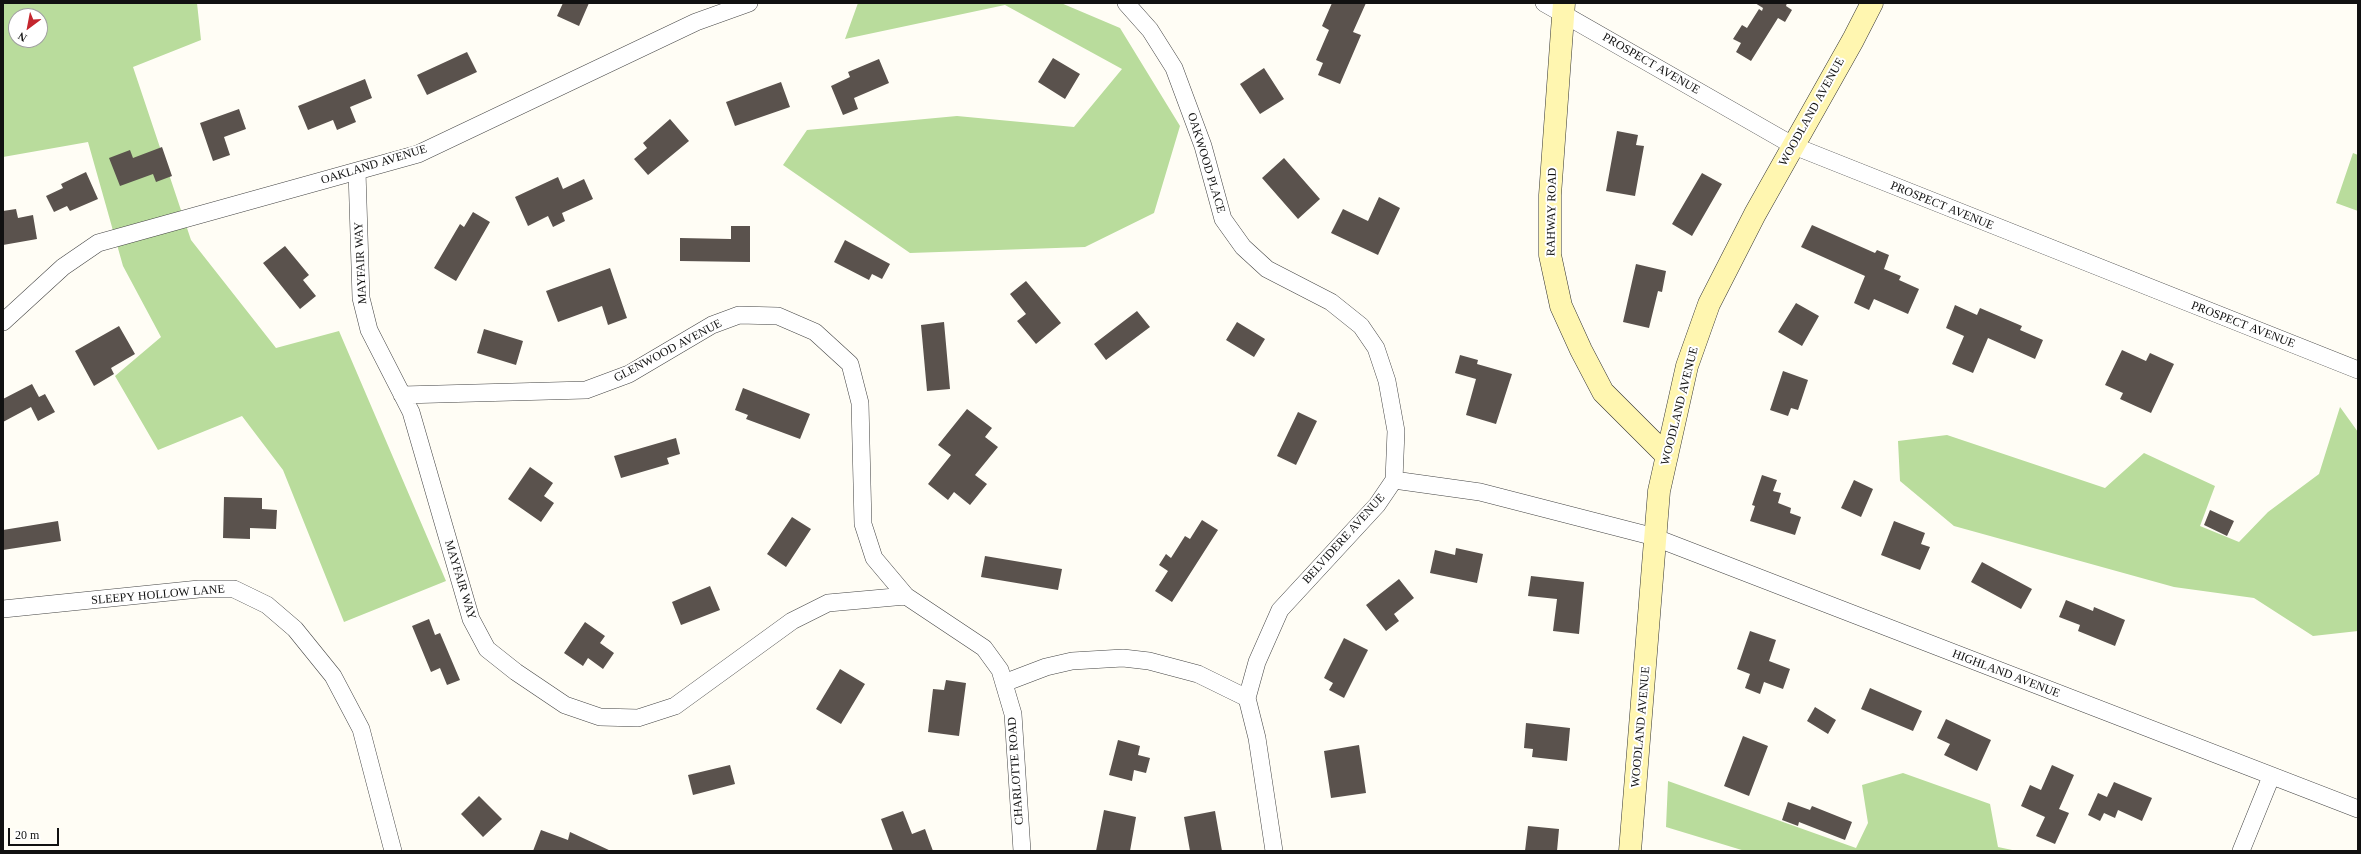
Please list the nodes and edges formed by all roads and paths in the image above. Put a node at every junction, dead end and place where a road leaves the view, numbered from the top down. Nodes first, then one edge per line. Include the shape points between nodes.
1 (749, 3) edge
2 (1126, 3) edge
3 (1544, 3) edge
4 (1872, 3) edge
5 (1564, 9) edge
6 (1794, 146) junction
7 (357, 171) junction
8 (3, 322) edge
9 (2358, 370) edge
10 (402, 395) junction
11 (1667, 456) junction
12 (1394, 480) junction
13 (1656, 538) junction
14 (906, 596) junction
15 (3, 609) edge
16 (1004, 683) junction
17 (1247, 698) junction
18 (2272, 777) junction
19 (2358, 809) edge
20 (393, 851) edge
21 (1022, 851) edge
22 (1274, 851) edge
23 (1630, 851) edge
24 (2241, 851) edge

1 - 7 street, OAKLAND AVENUE via 696,22 418,154
2 - 12 street, OAKWOOD PLACE via 1150,30 1174,68 1203,146 1223,219 1235,236 1267,269 1331,302 1361,326 1376,348 1387,381 1396,431
3 - 5 street, PROSPECT AVENUE
4 - 6 street, WOODLAND AVENUE
5 - 6 street, PROSPECT AVENUE
5 - 11 street, RAHWAY ROAD via 1550,195 1550,255 1559,298 1581,350 1603,392
6 - 9 street, PROSPECT AVENUE
6 - 11 street, WOODLAND AVENUE via 1755,214 1709,304 1687,366
7 - 8 street, OAKLAND AVENUE via 98,243 63,267
7 - 10 street, MAYFAIR WAY via 361,298 369,330
10 - 14 street, GLENWOOD AVENUE via 586,390 629,374 712,325 739,315 778,316 814,332 850,364 860,403 863,524 874,558
10 - 14 street, MAYFAIR WAY via 411,412 471,618 487,649 565,705 600,718 638,718 676,706 792,621 828,603
11 - 13 street, WOODLAND AVENUE via 1659,491
12 - 13 street via 1480,492
12 - 17 street, BELVIDERE AVENUE via 1378,504 1280,610 1257,662
13 - 18 street, HIGHLAND AVENUE
13 - 23 street, WOODLAND AVENUE
14 - 16 street, GLENWOOD AVENUE via 984,648 1000,670
15 - 20 street, SLEEPY HOLLOW LANE via 213,589 234,589 267,605 295,629 333,676 361,729
16 - 17 street via 1040,669 1072,661 1123,658 1149,661 1192,672
16 - 21 street, CHARLOTTE ROAD via 1013,714
17 - 22 street, BELVIDERE AVENUE via 1257,738
18 - 19 street, HIGHLAND AVENUE
18 - 24 street

